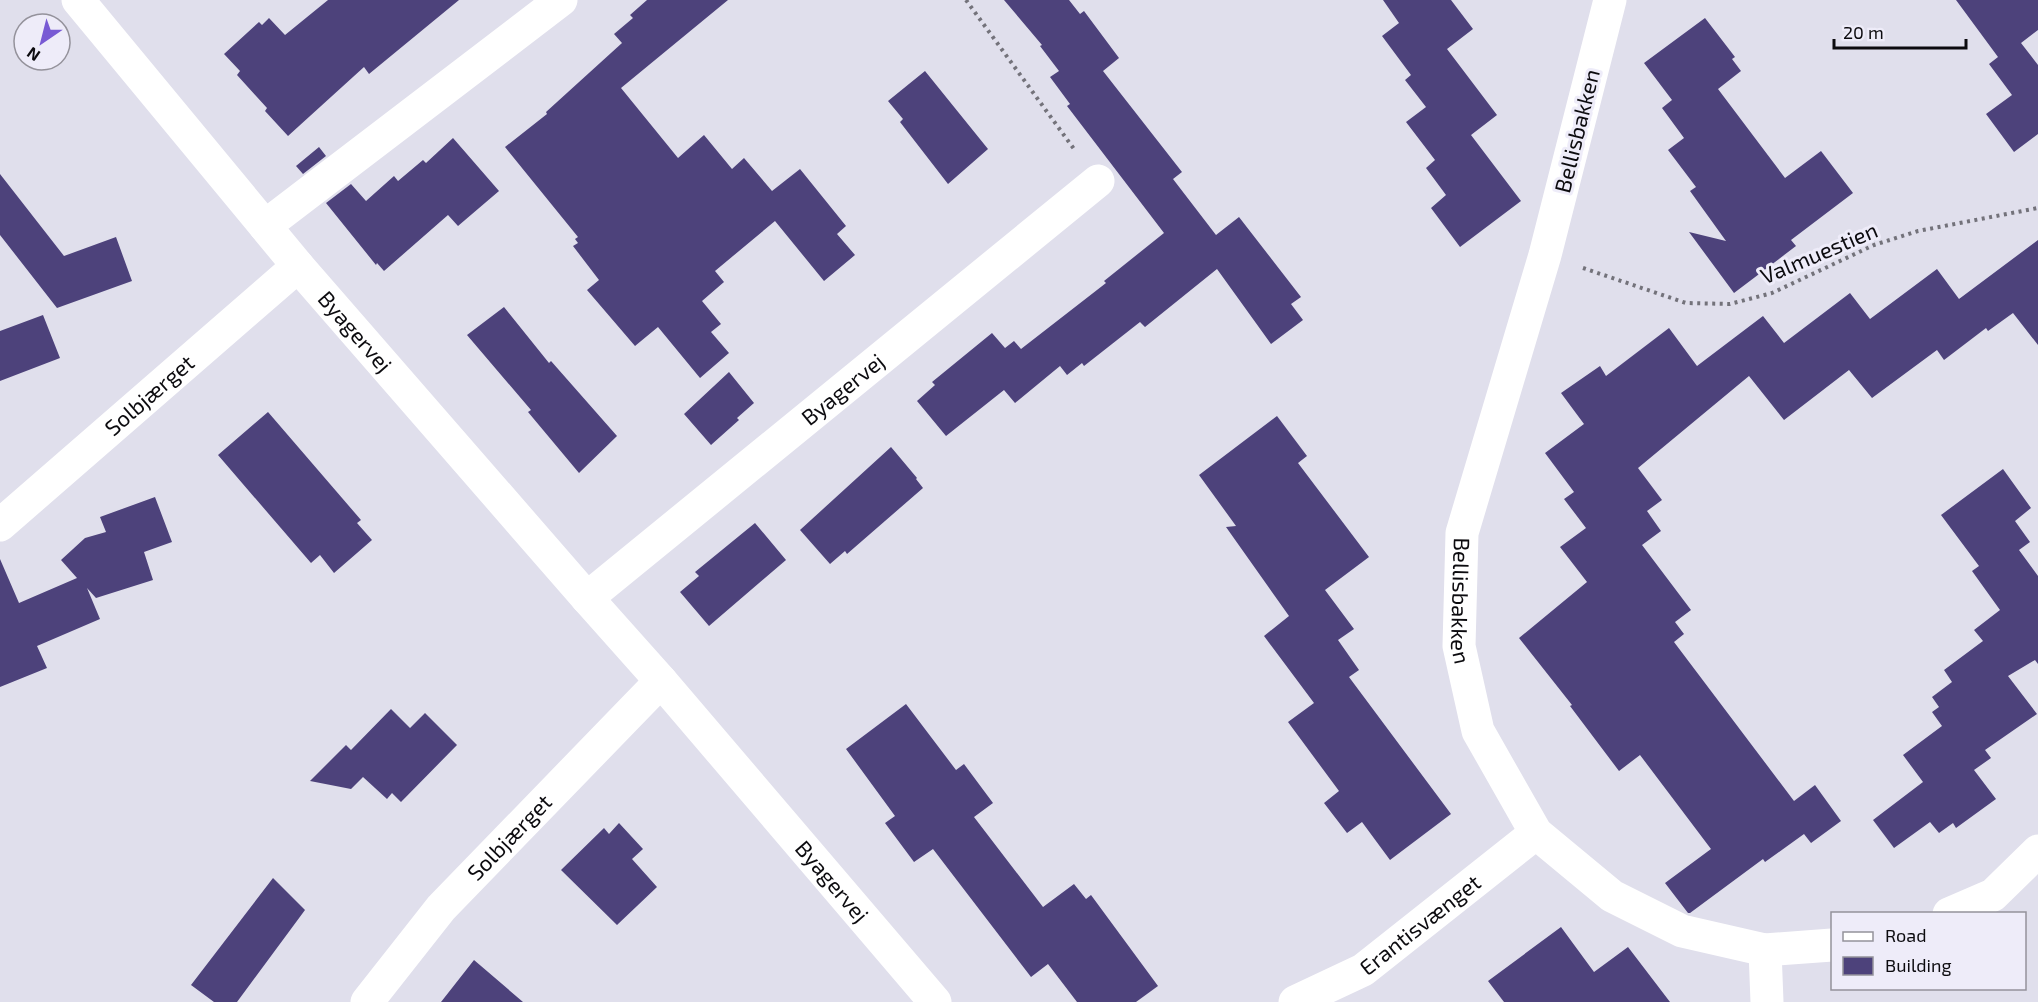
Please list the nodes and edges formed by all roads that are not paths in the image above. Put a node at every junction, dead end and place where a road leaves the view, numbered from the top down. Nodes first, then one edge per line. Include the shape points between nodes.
1 (78, 0) edge
2 (561, 0) edge
3 (1610, 0) edge
4 (1098, 182) road end
5 (265, 226) junction
6 (298, 266) junction
7 (0, 525) edge
8 (587, 598) junction
9 (662, 681) junction
10 (1536, 833) junction
11 (2038, 850) edge
12 (1954, 912) edge
13 (1831, 945) edge
14 (1766, 950) junction
15 (367, 1002) edge
16 (934, 1002) edge
17 (1295, 1002) edge
18 (1767, 1002) edge

1 - 5 street, Byagervej
2 - 5 street
3 - 10 street, Bellisbakken via 1545,255 1462,533 1459,646 1478,730
4 - 8 street, Byagervej
5 - 6 street, Byagervej
6 - 7 street, Solbjærget
6 - 8 street, Byagervej
8 - 9 street, Byagervej
9 - 15 street, Solbjærget via 441,908
9 - 16 street, Byagervej
10 - 14 street, Bellisbakken via 1612,896 1682,931
10 - 17 street, Erantisvænget via 1363,970
11 - 12 street via 1993,895
13 - 14 street, Bellisbakken
14 - 18 street

